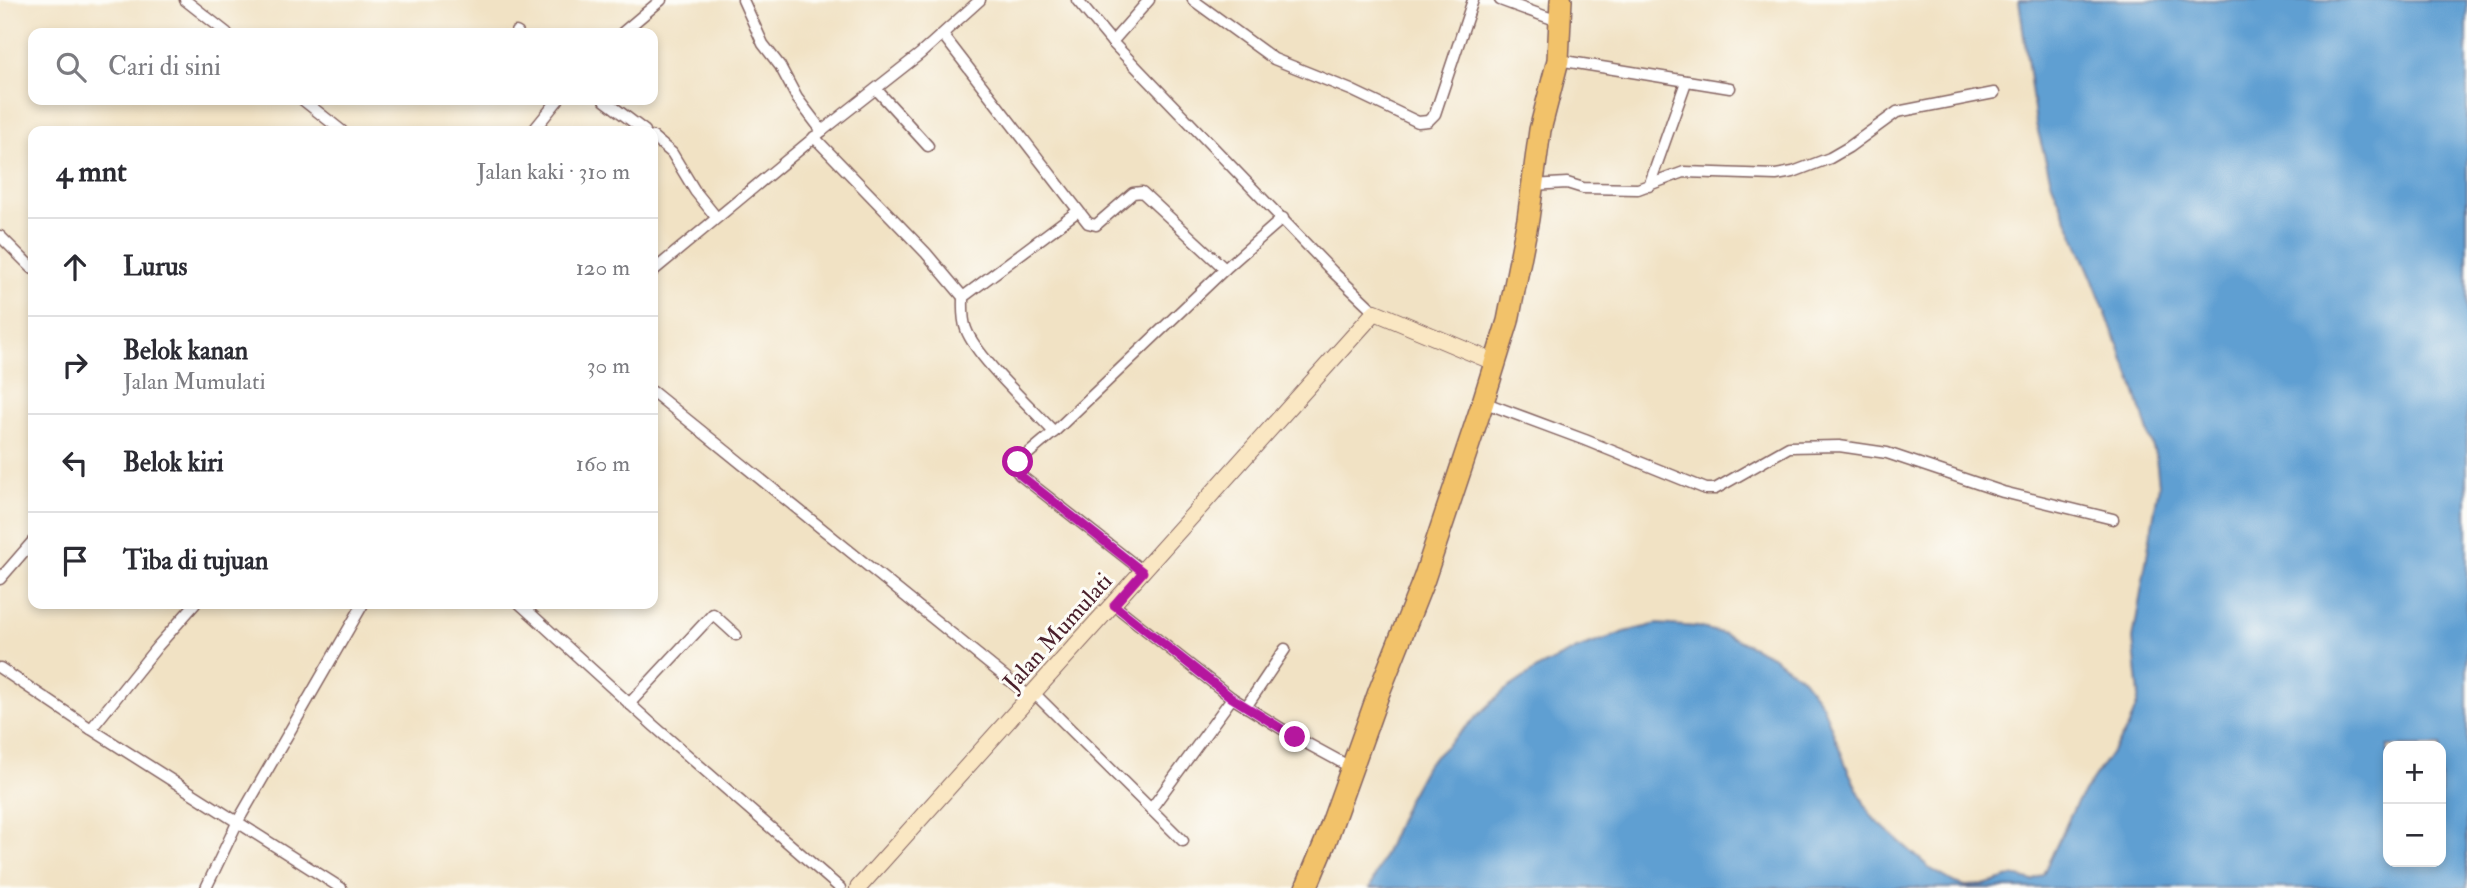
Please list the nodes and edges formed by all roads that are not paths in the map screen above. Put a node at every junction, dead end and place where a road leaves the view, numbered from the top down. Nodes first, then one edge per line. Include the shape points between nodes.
1 (185, 0) edge
2 (661, 0) edge
3 (743, 0) edge
4 (980, 0) edge
5 (1077, 0) edge
6 (1149, 0) edge
7 (1193, 0) edge
8 (1473, 0) edge
9 (1500, 0) edge
10 (1559, 10) edge
11 (221, 28) edge
12 (628, 28) edge
13 (943, 34) junction
14 (1112, 42) junction
15 (1558, 60) junction
16 (1686, 82) junction
17 (1730, 88) dead end
18 (876, 89) junction
19 (1994, 93) dead end
20 (309, 105) edge
21 (554, 105) edge
22 (611, 105) edge
23 (336, 126) edge
24 (537, 126) edge
25 (638, 126) edge
26 (818, 134) junction
27 (658, 141) edge
28 (928, 146) dead end
29 (1532, 185) junction
30 (1649, 186) junction
31 (1078, 211) junction
32 (716, 217) junction
33 (1283, 218) junction
34 (0, 236) edge
35 (28, 264) edge
36 (658, 267) edge
37 (1225, 268) junction
38 (963, 297) junction
39 (1375, 312) junction
40 (1494, 362) junction
41 (658, 396) edge
42 (1483, 402) junction
43 (1054, 432) junction
44 (2112, 519) dead end
45 (28, 547) edge
46 (1143, 572) junction
47 (0, 579) edge
48 (1114, 605) junction
49 (190, 609) edge
50 (360, 609) edge
51 (525, 609) edge
52 (736, 635) dead end
53 (1285, 649) dead end
54 (0, 668) edge
55 (1032, 695) junction
56 (1232, 698) junction
57 (629, 704) junction
58 (1246, 707) junction
59 (91, 729) junction
60 (1352, 768) junction
61 (1151, 809) junction
62 (238, 821) junction
63 (1183, 841) dead end
64 (206, 888) edge
65 (341, 888) edge
66 (840, 888) edge
67 (858, 888) edge
68 (1306, 888) edge

1 - 11 street
2 - 12 street
3 - 26 street via 763,44
4 - 13 street
5 - 14 street
6 - 14 street
7 - 8 street via 1274,60 1418,122 1435,114
9 - 10 street
10 - 15 highway
13 - 18 street
13 - 31 street
14 - 33 street
15 - 16 street
15 - 29 highway
16 - 17 street
16 - 30 street
18 - 26 street
18 - 28 street
19 - 30 street via 1896,112 1840,153 1793,172 1769,176 1684,172
20 - 23 street
21 - 24 street
22 - 25 street
26 - 32 street
26 - 38 street
27 - 32 street via 672,153
29 - 30 street
29 - 40 highway via 1508,321
31 - 37 street via 1096,225 1133,193 1142,192
31 - 38 street
32 - 36 street
33 - 37 street
33 - 39 street
34 - 35 street
37 - 43 street
38 - 43 street via 969,335
39 - 40 street
39 - 46 street, Jalan Mumulati
40 - 42 highway
41 - 55 street
42 - 44 street via 1706,489 1715,489 1789,447 1839,446 1886,453 2003,492
42 - 60 highway via 1424,579
43 - 46 street via 1016,464 1018,473
45 - 47 street
46 - 48 street, Jalan Mumulati
48 - 55 street, Jalan Mumulati
48 - 56 street
49 - 59 street
50 - 62 street
51 - 57 street
52 - 57 street via 713,614
53 - 58 street
54 - 59 street
55 - 61 street
55 - 67 street, Jalan Mumulati
56 - 58 street
56 - 61 street
57 - 66 street
58 - 60 street
59 - 62 street
60 - 68 highway
61 - 63 street
62 - 64 street
62 - 65 street

